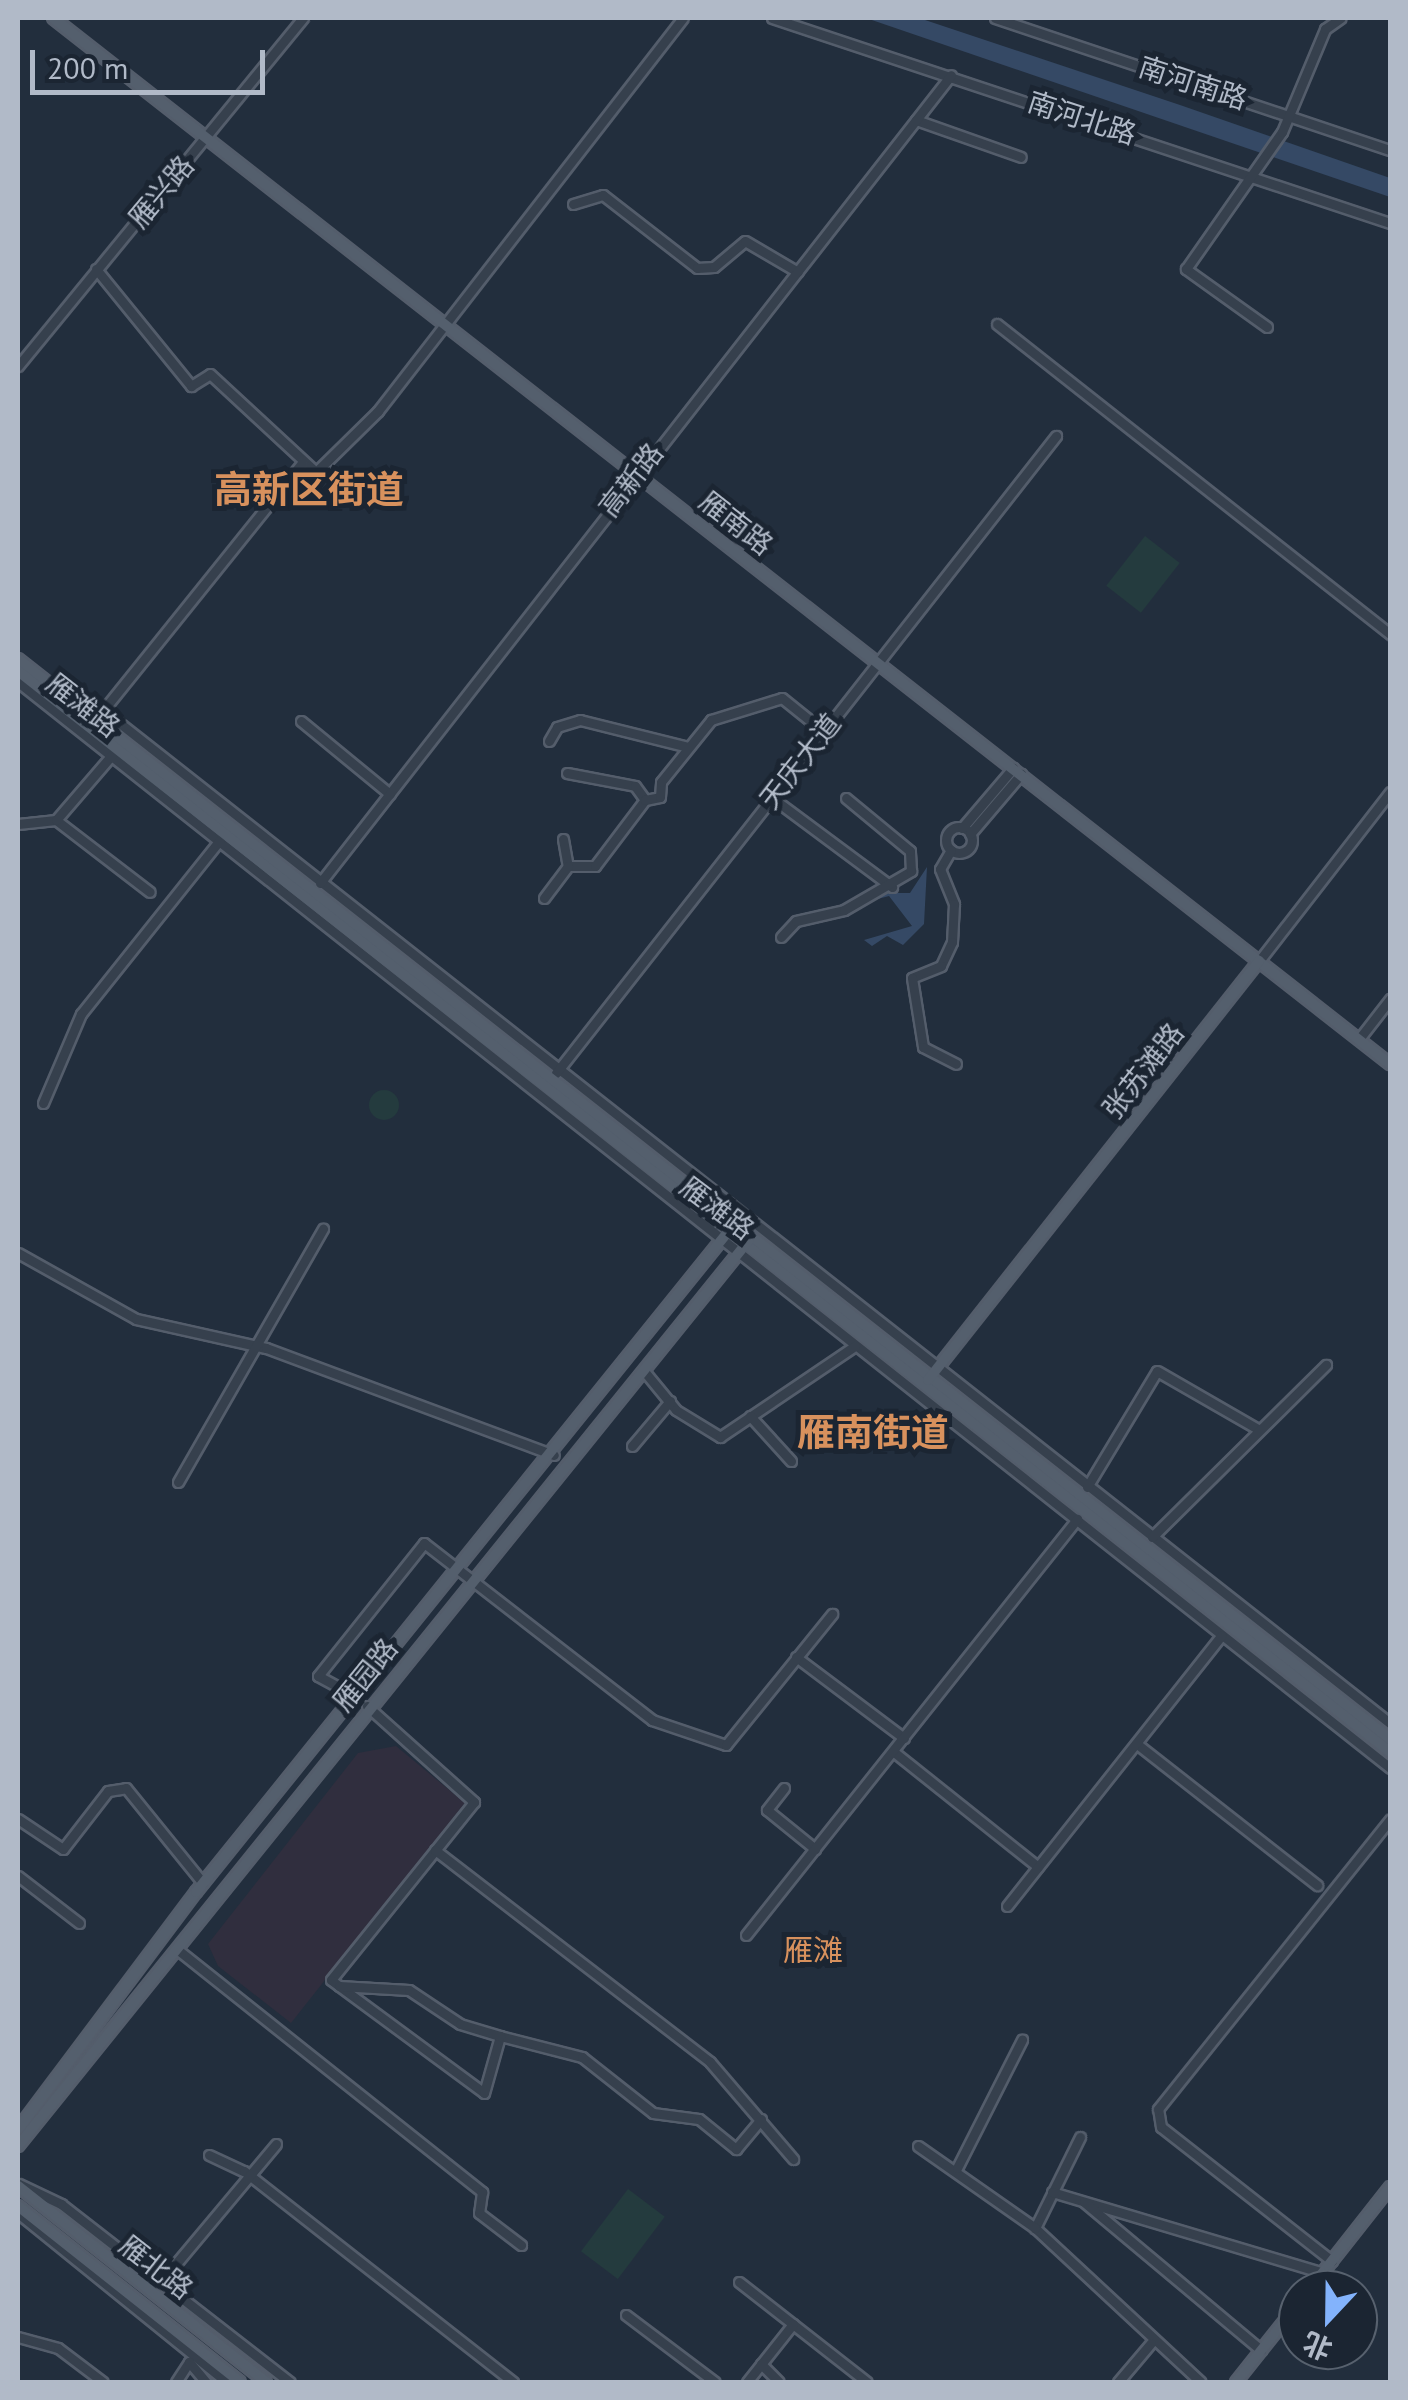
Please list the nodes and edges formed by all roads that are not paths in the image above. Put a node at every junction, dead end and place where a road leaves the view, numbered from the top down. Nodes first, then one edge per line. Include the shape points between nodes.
1 (54, 18) edge
2 (303, 18) edge
3 (683, 18) edge
4 (772, 18) edge
5 (995, 18) edge
6 (1336, 18) edge
7 (951, 75) junction
8 (1291, 116) junction
9 (916, 120) junction
10 (208, 138) junction
11 (1390, 150) edge
12 (1022, 157) dead end
13 (1252, 174) junction
14 (573, 204) dead end
15 (1390, 223) edge
16 (96, 268) junction
17 (798, 272) junction
18 (444, 322) junction
19 (997, 324) dead end
20 (1267, 327) dead end
21 (18, 366) edge
22 (1056, 436) dead end
23 (302, 462) junction
24 (636, 473) junction
25 (1390, 634) edge
26 (18, 659) edge
27 (877, 662) junction
28 (18, 671) edge
29 (18, 682) edge
30 (99, 715) junction
31 (301, 721) dead end
32 (823, 731) junction
33 (549, 740) dead end
34 (688, 747) junction
35 (118, 749) junction
36 (1017, 771) junction
37 (567, 773) dead end
38 (1390, 792) edge
39 (390, 794) junction
40 (771, 798) junction
41 (846, 798) dead end
42 (645, 800) junction
43 (56, 820) junction
44 (18, 824) edge
45 (966, 831) junction
46 (563, 840) dead end
47 (228, 842) junction
48 (951, 850) junction
49 (568, 866) junction
50 (892, 886) junction
51 (316, 889) junction
52 (150, 892) dead end
53 (544, 898) dead end
54 (781, 937) dead end
55 (1259, 960) junction
56 (1390, 999) edge
57 (1359, 1039) junction
58 (956, 1064) dead end
59 (1390, 1064) edge
60 (551, 1080) junction
61 (43, 1103) dead end
62 (323, 1229) dead end
63 (729, 1232) junction
64 (749, 1240) junction
65 (18, 1253) edge
66 (855, 1346) junction
67 (255, 1349) junction
68 (1326, 1365) dead end
69 (644, 1370) junction
70 (931, 1377) junction
71 (918, 1395) junction
72 (670, 1400) junction
73 (750, 1416) junction
74 (1258, 1429) junction
75 (632, 1446) dead end
76 (554, 1455) junction
77 (791, 1461) dead end
78 (178, 1482) dead end
79 (1087, 1487) junction
80 (1088, 1506) junction
81 (1076, 1520) junction
82 (1152, 1537) junction
83 (460, 1570) junction
84 (473, 1580) junction
85 (1210, 1610) junction
86 (832, 1614) dead end
87 (1203, 1621) junction
88 (1222, 1636) junction
89 (796, 1657) junction
90 (355, 1696) junction
91 (367, 1706) junction
92 (1390, 1724) edge
93 (904, 1738) junction
94 (1390, 1740) edge
95 (1137, 1744) junction
96 (894, 1752) junction
97 (1390, 1752) edge
98 (1390, 1768) edge
99 (784, 1788) dead end
100 (18, 1819) edge
101 (1390, 1819) edge
102 (435, 1850) junction
103 (814, 1850) junction
104 (1038, 1867) junction
105 (18, 1876) edge
106 (203, 1884) junction
107 (1317, 1885) dead end
108 (1007, 1906) dead end
109 (79, 1923) dead end
110 (746, 1935) dead end
111 (178, 1950) junction
112 (338, 1986) junction
113 (500, 2036) junction
114 (1022, 2040) dead end
115 (761, 2119) junction
116 (18, 2129) edge
117 (1080, 2137) dead end
118 (276, 2144) dead end
119 (18, 2146) edge
120 (918, 2146) dead end
121 (209, 2156) dead end
122 (793, 2159) dead end
123 (957, 2168) junction
124 (250, 2176) junction
125 (18, 2185) edge
126 (1390, 2187) edge
127 (1052, 2192) junction
128 (1083, 2201) junction
129 (18, 2210) edge
130 (1035, 2228) junction
131 (520, 2245) dead end
132 (1332, 2261) junction
133 (174, 2266) dead end
134 (1313, 2270) edge
135 (1325, 2270) edge
136 (740, 2282) dead end
137 (626, 2315) dead end
138 (792, 2324) junction
139 (1278, 2330) edge
140 (18, 2337) edge
141 (1150, 2343) junction
142 (219, 2346) junction
143 (1262, 2350) junction
144 (204, 2362) junction
145 (761, 2364) junction
146 (103, 2382) edge
147 (176, 2382) edge
148 (206, 2382) edge
149 (227, 2382) edge
150 (240, 2382) edge
151 (266, 2382) edge
152 (290, 2382) edge
153 (513, 2382) edge
154 (714, 2382) edge
155 (747, 2382) edge
156 (779, 2382) edge
157 (867, 2382) edge
158 (1118, 2382) edge
159 (1202, 2382) edge
160 (1236, 2382) edge

1 - 10 main road, 雁南路
2 - 10 street, 雁兴路
3 - 18 street
4 - 7 street, 南河北路
5 - 8 street, 南河南路
6 - 8 street
7 - 9 street, 高新路
7 - 13 street, 南河北路
8 - 11 street, 南河南路
8 - 13 street
9 - 12 street
9 - 17 street, 高新路
10 - 16 street, 雁兴路
10 - 18 main road, 雁南路
13 - 15 street, 南河北路
13 - 20 street via 1186,269
14 - 17 street via 604,195 697,268 714,267 745,240
16 - 21 street, 雁兴路
16 - 23 street via 191,386 210,374
17 - 24 street, 高新路
18 - 23 street via 363,428 316,472
18 - 24 main road, 雁南路
19 - 25 street
22 - 27 street, 天庆大道
23 - 30 street
24 - 27 main road, 雁南路
24 - 39 street, 高新路
26 - 30 main road, 雁滩路
27 - 32 street, 天庆大道
27 - 36 main road, 雁南路
28 - 35 main road, 雁滩路
29 - 35 street, 雁滩路
30 - 35 main road, 雁滩路
30 - 51 street, 雁滩路
31 - 39 street
32 - 34 street via 782,698 768,699 711,720
32 - 40 street, 天庆大道
33 - 34 street via 557,726 580,720
34 - 42 street via 660,797
35 - 43 street
35 - 47 main road, 雁滩路
35 - 51 main road, 雁滩路
36 - 45 street
36 - 55 main road, 雁南路
37 - 42 street via 636,786
38 - 55 street, 张苏滩路
39 - 51 street, 高新路
40 - 50 street
40 - 60 street, 天庆大道
41 - 50 street via 910,851 907,880
42 - 49 street via 595,866
43 - 44 street
43 - 52 street
45 - 48 street via 969,848
45 - 48 street via 948,832
46 - 49 street
47 - 51 main road, 雁滩路
47 - 61 street via 81,1014
47 - 63 street, 雁滩路
48 - 58 street via 940,870 954,904 952,942 940,966 912,978 923,1047
49 - 53 street
50 - 54 street via 796,920
51 - 60 main road, 雁滩路
55 - 57 main road, 雁南路
55 - 70 main road, 张苏滩路
56 - 57 street
57 - 59 main road, 雁南路
60 - 63 main road, 雁滩路
60 - 64 street, 雁滩路
62 - 67 street
63 - 64 main road, 雁滩路
63 - 64 street, 雁滩路
63 - 76 main road, 雁园路
64 - 66 street, 雁滩路
64 - 69 main road, 雁园路
64 - 70 main road, 雁滩路
64 - 70 street, 雁滩路
65 - 67 street via 136,1319
66 - 71 street, 雁滩路
66 - 73 street
67 - 76 street
67 - 78 street
68 - 74 street
69 - 72 street
69 - 84 main road, 雁园路
70 - 71 street
70 - 79 street, 雁滩路
70 - 80 main road, 雁滩路
71 - 81 street, 雁滩路
72 - 73 street via 720,1437
72 - 75 street
73 - 77 street
74 - 79 street via 1158,1371
74 - 82 street
76 - 83 main road, 雁园路
79 - 82 street, 雁滩路
80 - 81 street
80 - 85 main road, 雁滩路
80 - 94 main road, 雁滩路
81 - 87 street, 雁滩路
81 - 93 street
82 - 92 street, 雁滩路
83 - 84 street
83 - 90 main road, 雁园路
83 - 90 street via 424,1543 318,1676
84 - 89 street via 652,1720 726,1745
84 - 91 main road, 雁园路
85 - 87 street
85 - 97 main road, 雁滩路
86 - 89 street
87 - 88 street, 雁滩路
88 - 95 street
88 - 98 street, 雁滩路
89 - 93 street
90 - 91 main road
90 - 106 main road, 雁园路
91 - 102 street via 472,1793
91 - 111 main road, 雁园路
93 - 96 street
95 - 104 street
95 - 107 street
96 - 103 street
96 - 104 street
99 - 103 street via 767,1810
100 - 106 street via 63,1849 108,1791 126,1788
101 - 132 street via 1158,2109 1161,2127
102 - 112 street via 331,1980
102 - 115 street via 710,2062
103 - 110 street
104 - 108 street
105 - 109 street
106 - 116 main road, 雁园路
111 - 119 main road, 雁园路
111 - 131 street via 482,2192 479,2213
112 - 113 street via 409,1990 460,2024
112 - 113 street via 484,2093
113 - 115 street via 582,2057 653,2113 698,2119 736,2148
114 - 123 street
115 - 122 street
117 - 127 street
118 - 124 street
120 - 123 street
121 - 124 street
123 - 130 street
124 - 133 street
124 - 153 street
125 - 142 main road, 雁北路
125 - 152 street via 61,2204
126 - 132 main road
127 - 128 street
127 - 130 street
128 - 134 street
128 - 143 street
129 - 144 main road, 雁北路
130 - 141 street via 1119,2301
132 - 135 main road
136 - 138 street
137 - 154 street
138 - 145 street
138 - 157 street
139 - 143 main road
140 - 146 street via 58,2348
141 - 158 street
141 - 159 street
142 - 144 street
142 - 151 main road, 雁北路
143 - 160 main road
144 - 147 street via 184,2364
144 - 148 street
144 - 149 street
144 - 150 main road, 雁北路
145 - 155 street
145 - 156 street

